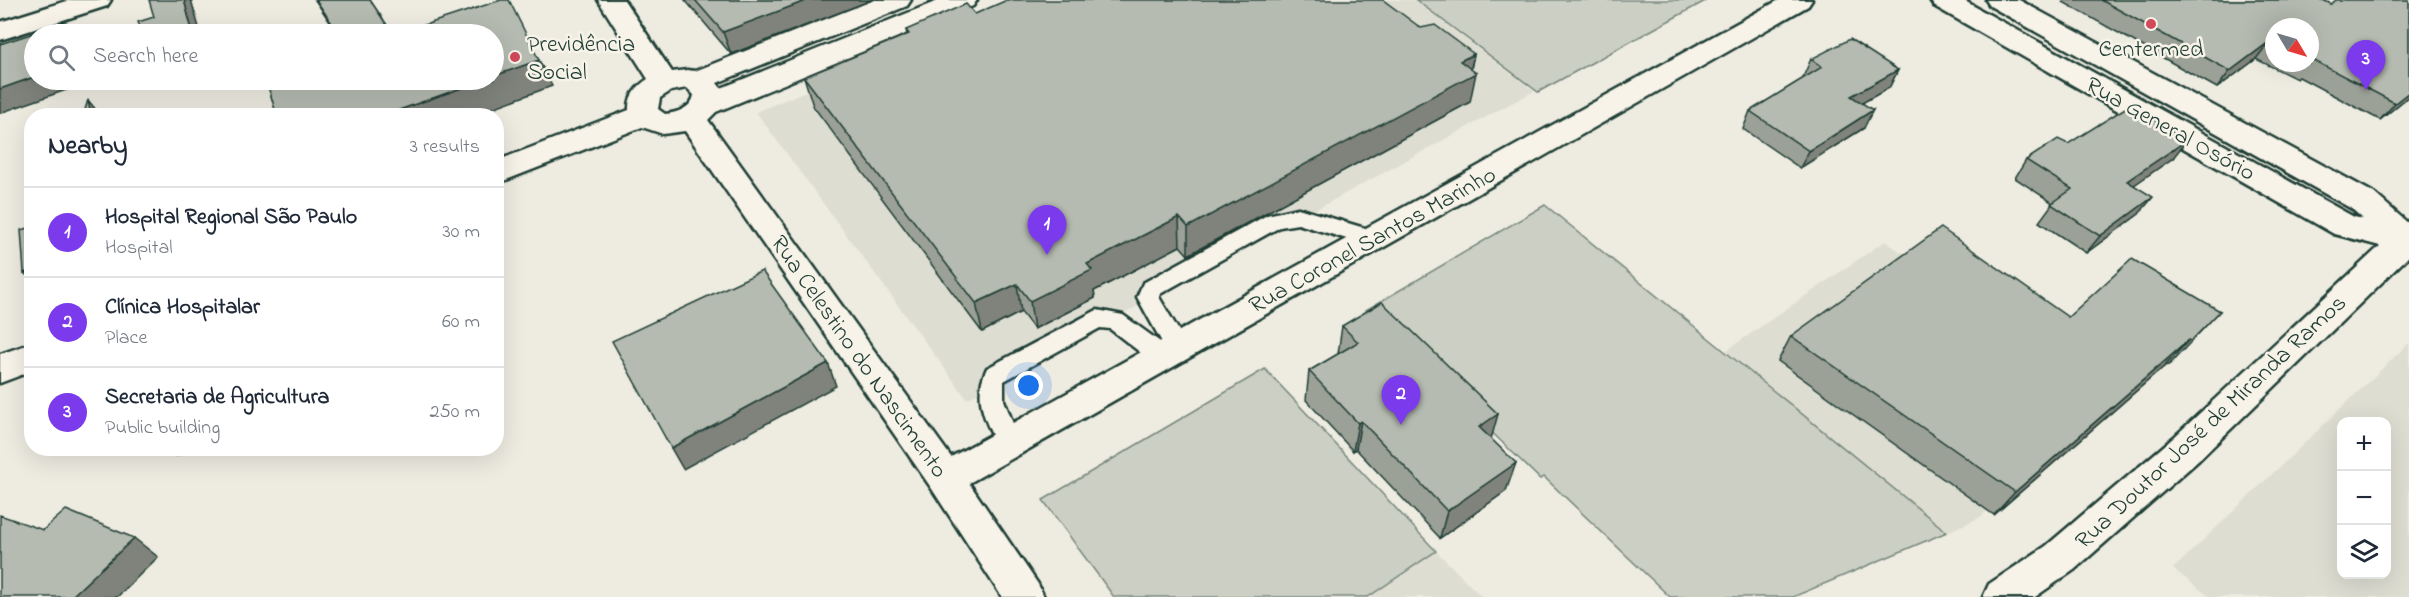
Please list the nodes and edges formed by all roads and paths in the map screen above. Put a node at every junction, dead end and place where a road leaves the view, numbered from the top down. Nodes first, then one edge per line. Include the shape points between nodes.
1 (34, 0) edge
2 (98, 0) edge
3 (611, 0) edge
4 (898, 0) edge
5 (964, 0) edge
6 (1799, 0) edge
7 (1943, 0) edge
8 (1999, 0) edge
9 (0, 11) edge
10 (870, 25) junction
11 (0, 31) edge
12 (2131, 74) junction
13 (665, 83) junction
14 (2107, 92) junction
15 (698, 101) junction
16 (644, 115) junction
17 (504, 170) edge
18 (1373, 238) junction
19 (2408, 240) edge
20 (1169, 352) junction
21 (24, 359) edge
22 (0, 369) edge
23 (1008, 442) junction
24 (945, 478) junction
25 (1024, 597) edge
26 (2003, 597) edge

1 - 9 street
2 - 11 street
3 - 13 street
4 - 10 street
5 - 10 street
6 - 18 street, Rua Coronel Santos Marinho
7 - 14 street, Rua General Osório
8 - 12 street, Rua General Osório
10 - 15 street
12 - 14 street
12 - 19 street, Rua General Osório via 2363,201
13 - 15 street via 676,80
13 - 16 street via 648,94 641,108
14 - 19 street, Rua General Osório via 2345,226
15 - 16 street via 670,123 659,123
15 - 24 street, Rua Celestino do Nascimento
16 - 17 street
18 - 20 street, Rua Coronel Santos Marinho
18 - 20 lane via 1299,216 1264,225 1151,289 1148,297
19 - 26 street, Rua Doutor José de Miranda Ramos via 2186,449 2060,558
20 - 23 street, Rua Coronel Santos Marinho
20 - 23 lane via 1115,321 1097,319 995,375 989,393
21 - 22 street
23 - 24 street, Rua Coronel Santos Marinho
24 - 25 street, Rua Celestino do Nascimento

